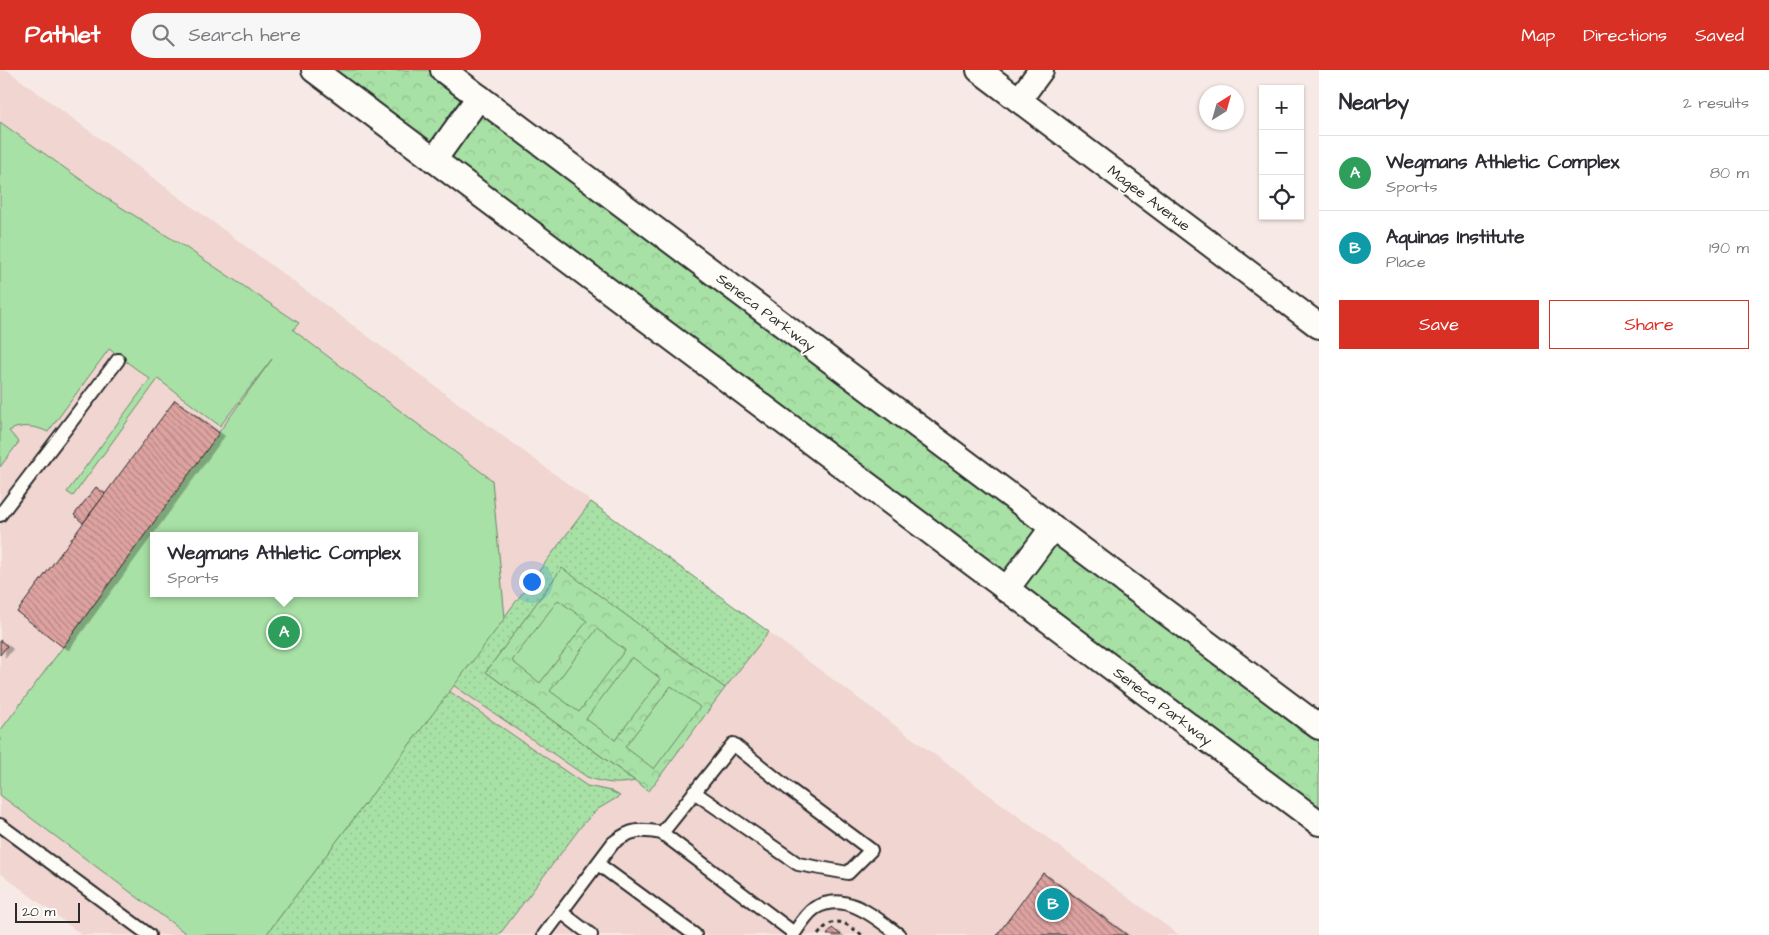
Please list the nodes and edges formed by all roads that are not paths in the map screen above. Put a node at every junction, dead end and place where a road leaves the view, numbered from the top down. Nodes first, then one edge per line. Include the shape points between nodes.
1 (314, 70) edge
2 (443, 70) edge
3 (979, 70) edge
4 (1041, 70) edge
5 (479, 97) junction
6 (1019, 100) junction
7 (434, 160) junction
8 (1319, 326) edge
9 (118, 360) dead end
10 (0, 515) edge
11 (1053, 527) junction
12 (1006, 590) junction
13 (1319, 728) edge
14 (694, 792) junction
15 (1319, 823) edge
16 (0, 825) edge
17 (662, 833) junction
18 (598, 864) junction
19 (561, 912) junction
20 (794, 934) edge
21 (149, 935) edge
22 (544, 935) edge
23 (592, 935) edge
24 (695, 935) edge
25 (899, 935) edge

1 - 7 street, Seneca Parkway
2 - 5 street, Seneca Parkway
3 - 6 street, Magee Avenue
4 - 6 street
5 - 7 street
5 - 11 street, Seneca Parkway
6 - 8 street, Magee Avenue
7 - 12 street, Seneca Parkway
9 - 10 lane
11 - 12 street
11 - 13 street, Seneca Parkway
12 - 15 street, Seneca Parkway
14 - 14 lane via 733,744 871,850 848,873 798,864
14 - 17 lane
16 - 21 lane
17 - 18 lane via 643,829 625,833
17 - 20 lane
18 - 19 lane
18 - 24 lane
19 - 22 lane
19 - 23 lane
20 - 25 lane via 815,908 845,903 858,906

